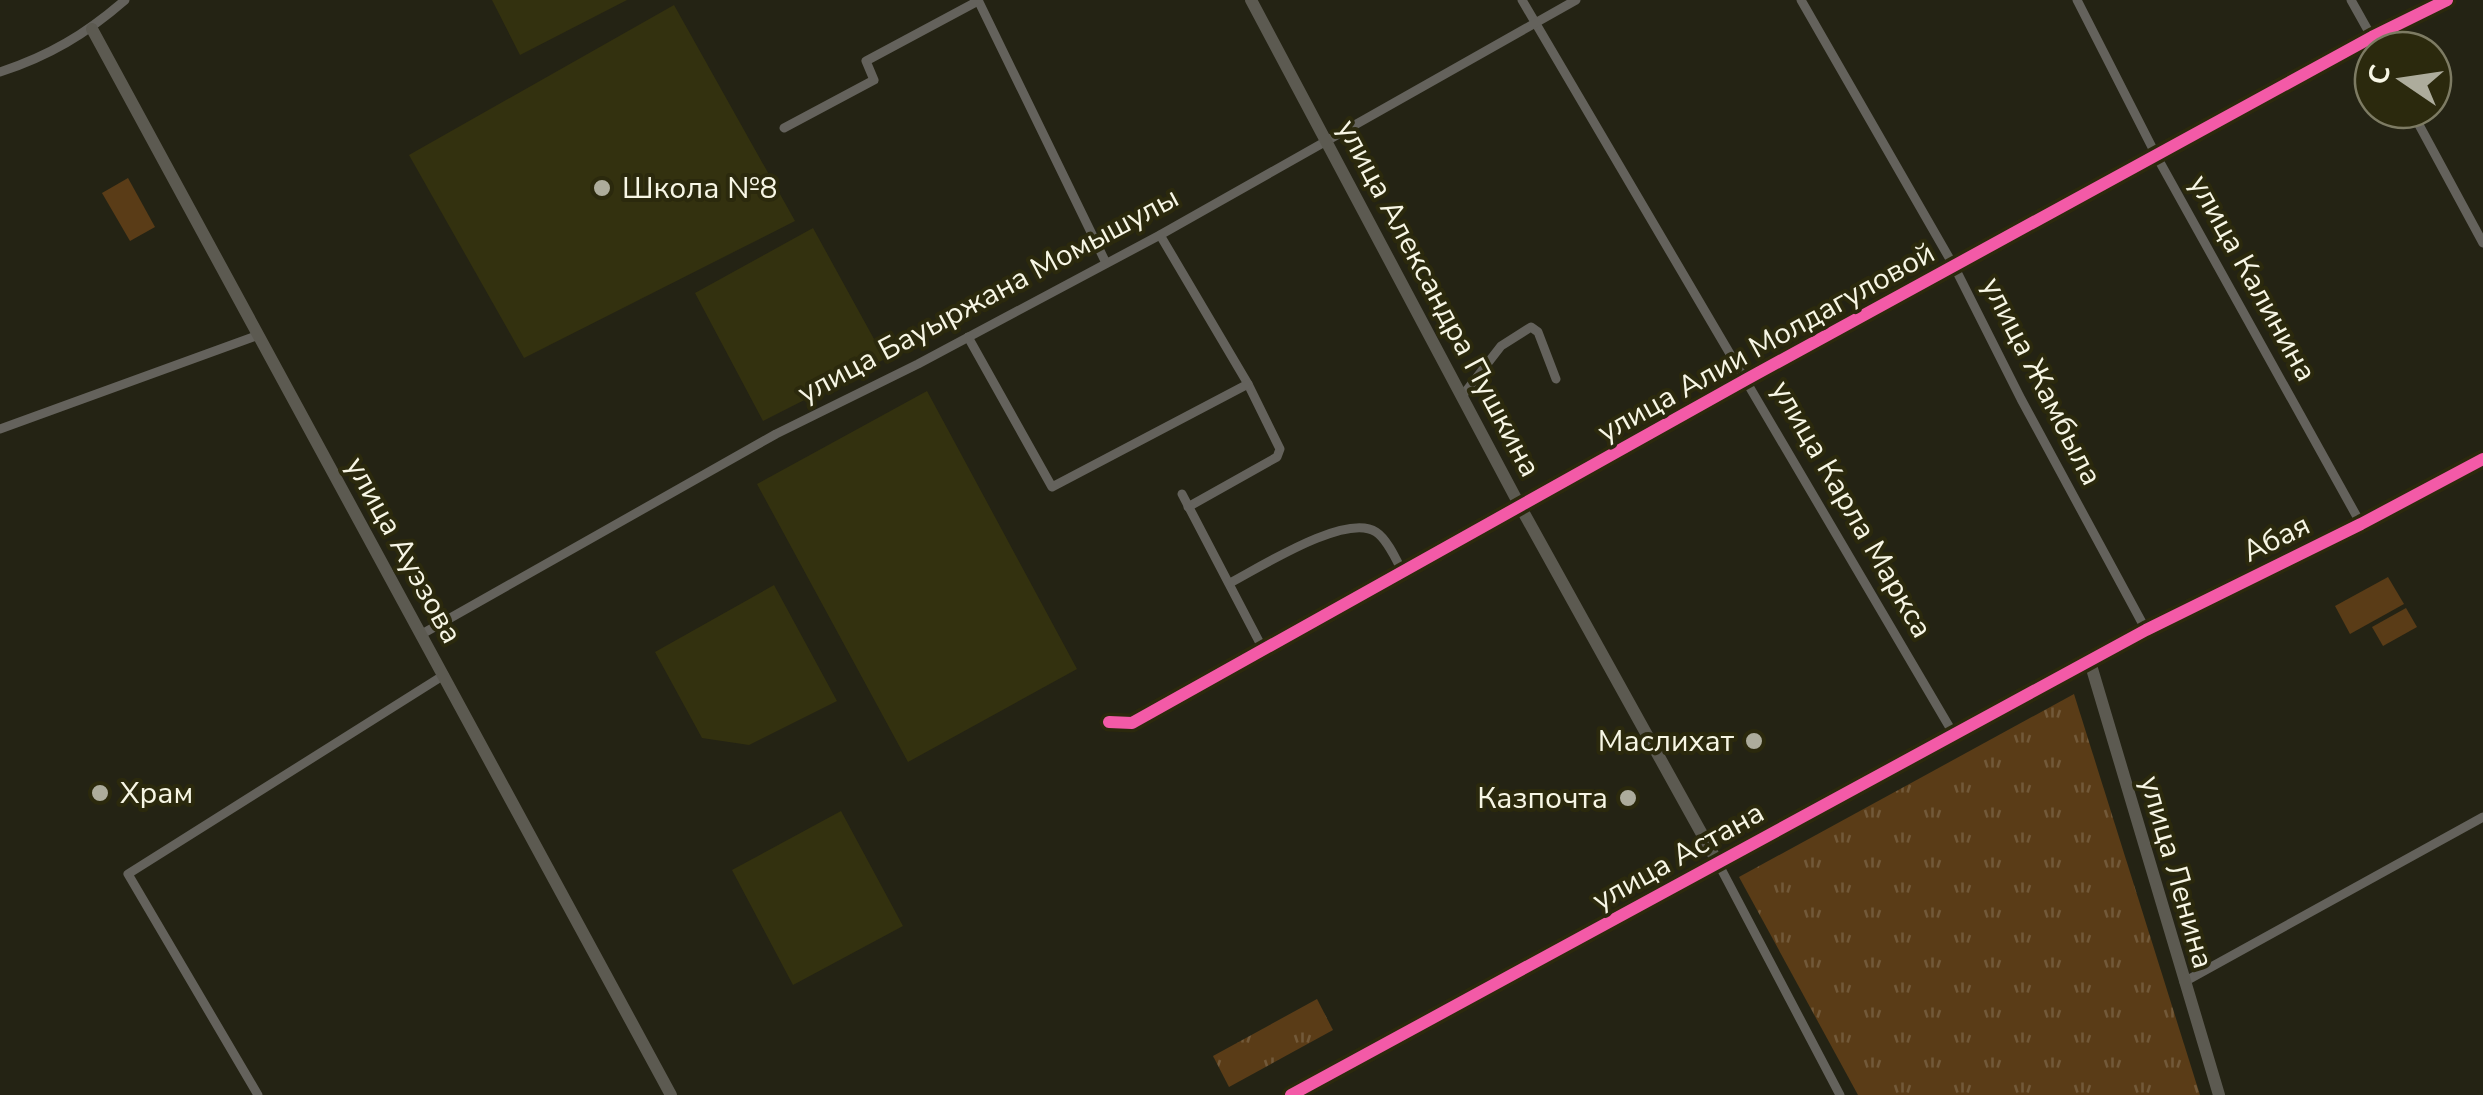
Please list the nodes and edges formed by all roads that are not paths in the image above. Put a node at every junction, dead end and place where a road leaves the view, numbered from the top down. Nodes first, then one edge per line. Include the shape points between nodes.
1 (125, 0) edge
2 (978, 0) edge
3 (1250, 0) edge
4 (1522, 0) edge
5 (1576, 0) edge
6 (1801, 0) edge
7 (2076, 0) edge
8 (2352, 0) edge
9 (2447, 0) edge
10 (1535, 22) junction
11 (92, 29) junction
12 (2368, 30) edge
13 (2386, 30) edge
14 (2353, 48) edge
15 (0, 72) edge
16 (784, 128) dead end
17 (2422, 130) edge
18 (1328, 142) junction
19 (2157, 156) junction
20 (1160, 235) junction
21 (2483, 244) edge
22 (1106, 263) junction
23 (1955, 268) junction
24 (256, 336) junction
25 (968, 337) junction
26 (1748, 378) junction
27 (1556, 379) dead end
28 (1248, 384) junction
29 (1463, 396) junction
30 (0, 429) edge
31 (2483, 459) edge
32 (1182, 494) dead end
33 (1188, 506) junction
34 (1520, 506) junction
35 (2361, 524) junction
36 (1402, 571) junction
37 (1230, 583) junction
38 (2146, 630) junction
39 (422, 634) junction
40 (1263, 650) junction
41 (2090, 662) junction
42 (444, 675) junction
43 (1109, 722) dead end
44 (1954, 734) junction
45 (2483, 817) edge
46 (1718, 863) junction
47 (2184, 982) junction
48 (258, 1095) edge
49 (671, 1095) edge
50 (1291, 1095) edge
51 (1840, 1095) edge
52 (2219, 1095) edge

1 - 11 street
2 - 16 street via 866,61 874,80
2 - 22 street
3 - 18 street, улица Александра Пушкина
4 - 10 street, улица Карла Маркса
5 - 10 street, улица Бауыржана Момышулы
6 - 23 street, улица Жамбыла
7 - 19 street, улица Калинина
8 - 12 street
9 - 13 street, улица Алии Молдагуловой
10 - 18 street, улица Бауыржана Момышулы
10 - 26 street, улица Карла Маркса
11 - 15 street
11 - 24 street, улица Ауэзова
14 - 19 street, улица Алии Молдагуловой
17 - 21 street
18 - 20 street, улица Бауыржана Момышулы
18 - 29 street, улица Александра Пушкина
19 - 23 street, улица Алии Молдагуловой
19 - 35 street, улица Калинина
20 - 22 street, улица Бауыржана Момышулы
20 - 28 street
22 - 25 street, улица Бауыржана Момышулы
23 - 26 street, улица Алии Молдагуловой
23 - 38 street, улица Жамбыла
24 - 30 street
24 - 39 street, улица Ауэзова
25 - 28 street via 1053,487
25 - 39 street, улица Бауыржана Момышулы via 776,434
26 - 34 street, улица Алии Молдагуловой
26 - 44 street, улица Карла Маркса
27 - 29 street via 1531,327 1501,346
28 - 33 street via 1280,449 1277,457
29 - 34 street, улица Александра Пушкина
31 - 35 street, Абая
32 - 33 street
33 - 37 street
34 - 36 street, улица Алии Молдагуловой
34 - 46 street, улица Александра Пушкина
35 - 38 street, Абая
36 - 37 street via 1379,533 1357,528 1322,536
36 - 40 street, улица Алии Молдагуловой
37 - 40 street
38 - 41 street, Абая
39 - 42 street, улица Ауэзова
40 - 43 street, улица Алии Молдагуловой via 1132,723
41 - 44 street, улица Астана
41 - 47 street, улица Ленина
42 - 48 street via 128,874
42 - 49 street, улица Ауэзова
44 - 46 street, улица Астана
45 - 47 street
46 - 50 street, улица Астана
46 - 51 street, улица Александра Пушкина
47 - 52 street, улица Ленина

